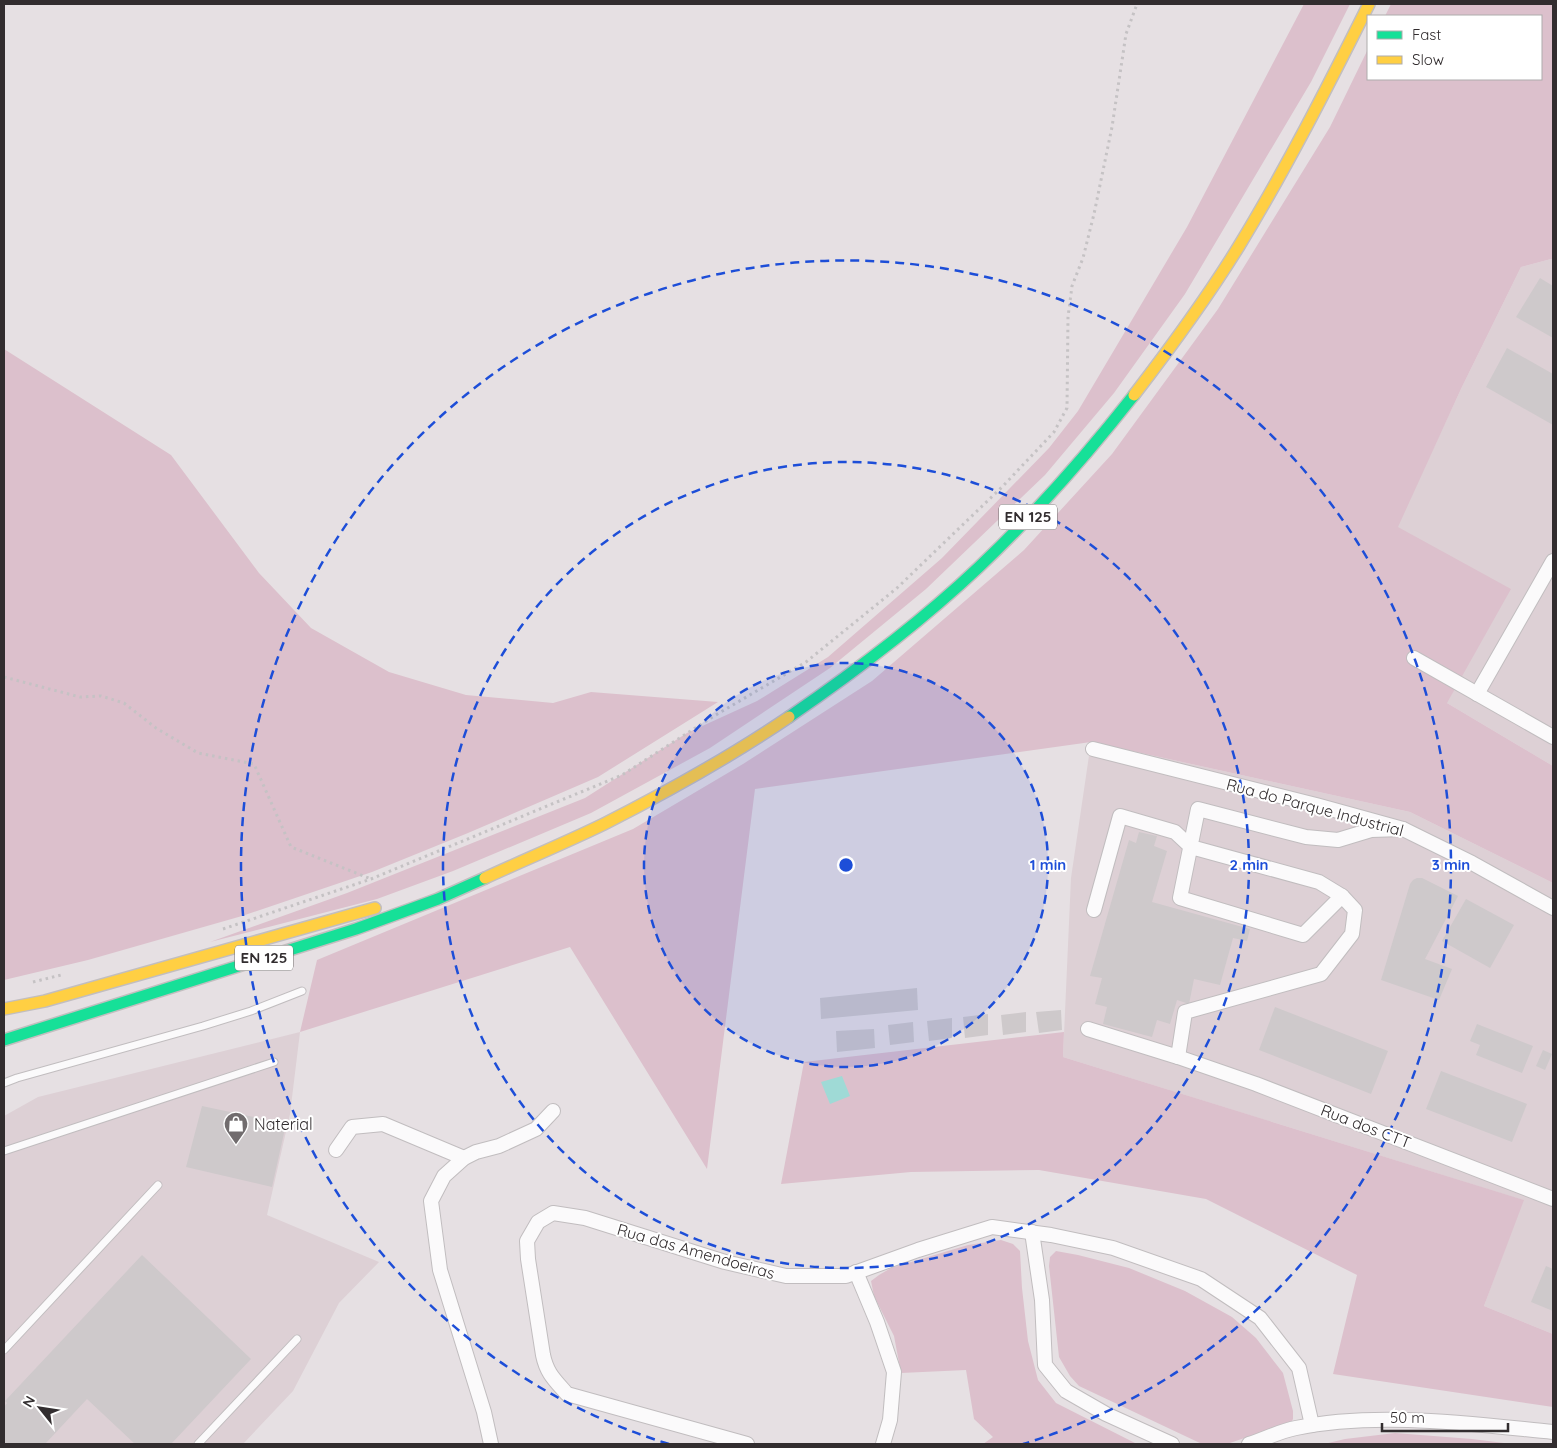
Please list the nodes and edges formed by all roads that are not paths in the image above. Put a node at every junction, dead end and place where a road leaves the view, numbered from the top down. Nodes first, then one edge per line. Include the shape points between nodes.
1 (1369, 4) edge
2 (1553, 561) edge
3 (1414, 658) dead end
4 (1477, 694) junction
5 (1553, 737) edge
6 (1093, 750) dead end
7 (1403, 830) junction
8 (1191, 847) junction
9 (443, 893) junction
10 (1342, 896) junction
11 (1553, 908) edge
12 (1094, 910) dead end
13 (302, 991) dead end
14 (97, 999) dead end
15 (173, 999) dead end
16 (4, 1009) edge
17 (128, 1013) dead end
18 (38, 1018) dead end
19 (4, 1029) edge
20 (1088, 1029) dead end
21 (4, 1040) edge
22 (4, 1052) edge
23 (1178, 1057) junction
24 (274, 1062) dead end
25 (4, 1083) edge
26 (553, 1112) dead end
27 (336, 1150) dead end
28 (4, 1151) edge
29 (464, 1158) junction
30 (158, 1185) dead end
31 (1553, 1199) edge
32 (1032, 1232) junction
33 (856, 1272) junction
34 (297, 1340) dead end
35 (4, 1350) edge
36 (1312, 1425) junction
37 (1553, 1432) edge
38 (198, 1444) edge
39 (491, 1444) edge
40 (743, 1444) edge
41 (883, 1444) edge
42 (1172, 1444) edge
43 (1250, 1444) edge

1 - 9 main road, EN 125 via 1292,153 1189,322 1070,473 947,597 880,653 788,718 693,777 601,825
2 - 4 street
3 - 4 street
4 - 5 street
6 - 7 street, Rua do Parque Industrial via 1306,802
7 - 8 street via 1372,830 1338,840 1306,837 1198,809
7 - 11 street, Rua do Parque Industrial via 1472,863
8 - 10 street via 1319,882
8 - 10 street via 1180,898 1303,935
8 - 12 street via 1175,832 1120,816
9 - 14 main road, EN 125
9 - 15 main road via 332,942
9 - 16 main road via 394,902 45,1001
9 - 21 main road, EN 125 via 369,924 304,946
10 - 23 street via 1355,910 1352,934 1321,974 1185,1012
13 - 25 lane via 243,1014
17 - 22 main road
18 - 19 main road
20 - 23 street, Rua dos CTT
23 - 31 street, Rua dos CTT
24 - 28 lane
26 - 29 street via 536,1129
27 - 29 street via 352,1127 383,1124
29 - 39 street via 444,1176 431,1202 440,1270
30 - 35 lane
32 - 33 street, Rua das Amendoeiras via 992,1227
32 - 36 street, Rua das Amendoeiras via 1113,1248 1201,1280 1260,1318 1299,1368
32 - 42 street via 1042,1300 1045,1365 1066,1391 1106,1414
33 - 40 street, Rua das Amendoeiras via 846,1276 786,1276 726,1262 585,1218 553,1213 538,1222 528,1241 528,1259 543,1355 546,1367 567,1394
33 - 41 street via 894,1372 890,1420
34 - 38 lane
36 - 37 street via 1396,1419
36 - 43 street

